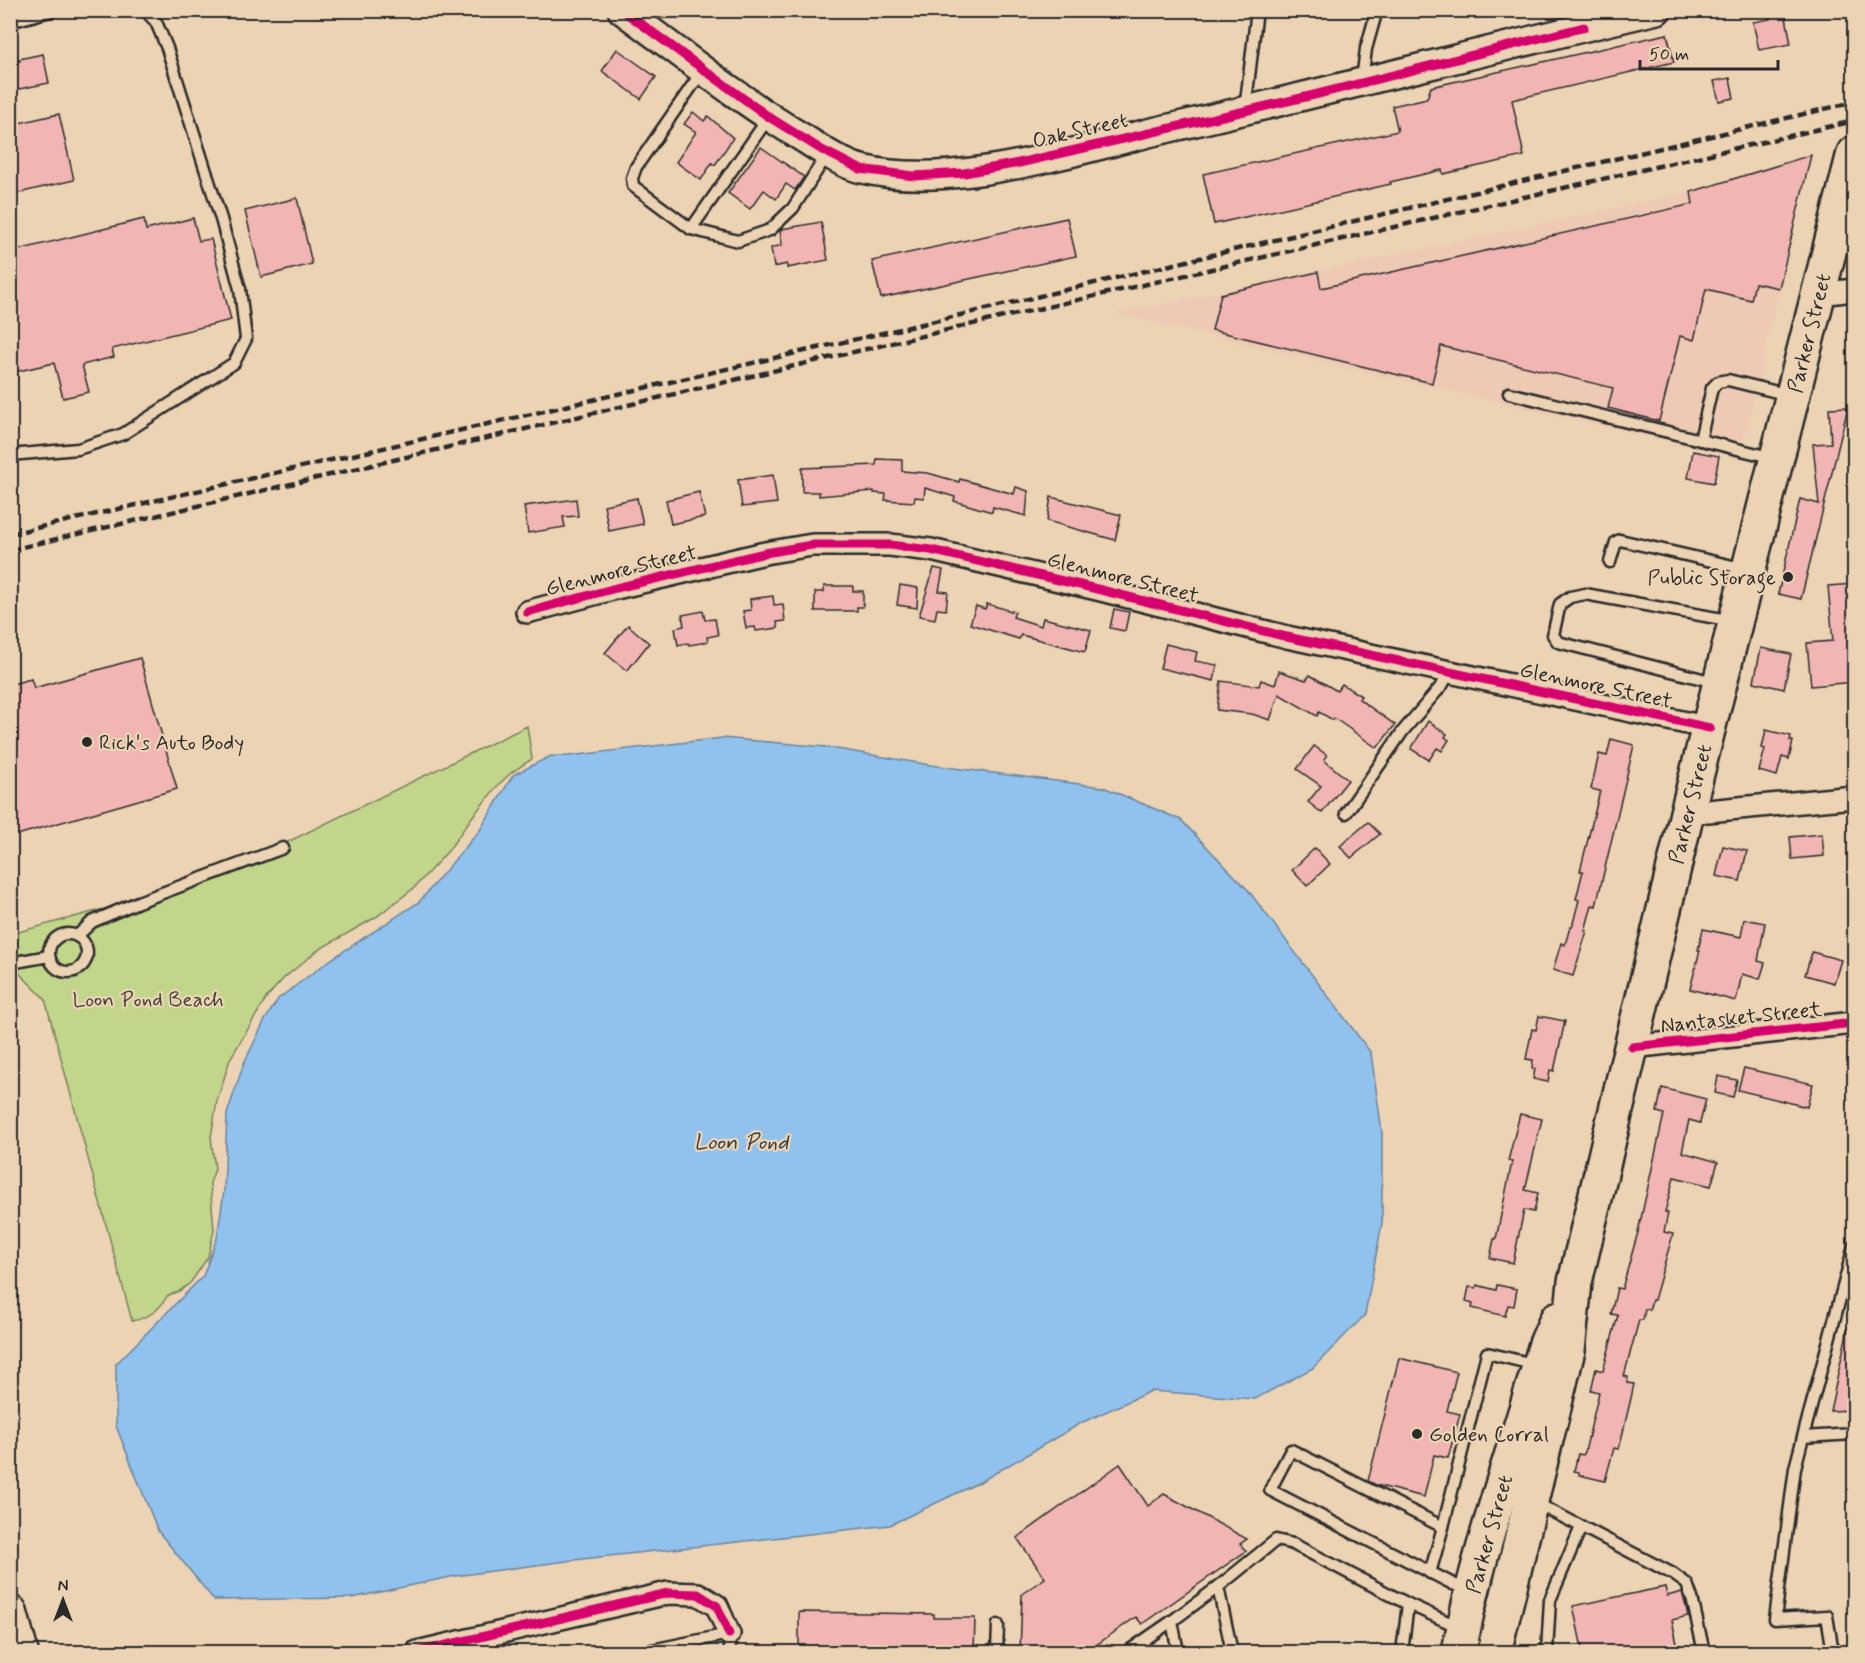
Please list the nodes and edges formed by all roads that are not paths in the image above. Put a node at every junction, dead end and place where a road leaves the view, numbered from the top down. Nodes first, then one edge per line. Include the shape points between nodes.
1 (54, 10) edge
2 (145, 10) edge
3 (622, 10) edge
4 (1257, 10) edge
5 (1377, 10) edge
6 (1657, 10) edge
7 (1582, 19) edge
8 (10, 22) edge
9 (703, 69) junction
10 (1362, 83) junction
11 (1245, 111) junction
12 (769, 117) junction
13 (828, 153) junction
14 (1854, 153) edge
15 (690, 229) junction
16 (1854, 290) edge
17 (1819, 294) junction
18 (1509, 393) dead end
19 (1793, 396) junction
20 (1700, 440) junction
21 (10, 455) edge
22 (1777, 459) junction
23 (1610, 562) dead end
24 (1749, 570) junction
25 (527, 612) dead end
26 (1737, 622) junction
27 (1449, 672) junction
28 (1721, 684) junction
29 (1710, 728) junction
30 (1854, 797) edge
31 (1346, 813) dead end
32 (1687, 813) junction
33 (283, 848) dead end
34 (76, 936) junction
35 (49, 956) junction
36 (10, 963) edge
37 (1854, 1023) edge
38 (1632, 1047) junction
39 (1854, 1246) edge
40 (1575, 1282) junction
41 (1540, 1366) junction
42 (1854, 1434) edge
43 (1803, 1437) junction
44 (1531, 1501) junction
45 (1443, 1527) junction
46 (1581, 1527) junction
47 (1430, 1573) junction
48 (1218, 1587) junction
49 (1472, 1591) junction
50 (1408, 1604) junction
51 (10, 1612) edge
52 (1172, 1621) junction
53 (998, 1625) dead end
54 (729, 1643) edge
55 (475, 1646) edge
56 (1460, 1647) edge
57 (21, 1653) edge
58 (417, 1653) edge
59 (642, 1653) edge
60 (997, 1653) edge
61 (1127, 1653) edge
62 (1178, 1653) edge
63 (1232, 1653) edge
64 (1402, 1653) edge
65 (1494, 1653) edge
66 (1547, 1653) edge
67 (1704, 1653) edge
68 (1833, 1653) edge

1 - 8 lane
2 - 21 lane via 156,22 168,48 217,207 240,289 246,339 234,363 123,434 78,449
3 - 9 street, Oak Street
4 - 11 lane
5 - 10 lane
6 - 7 street, Oak Street
7 - 10 street, Oak Street
9 - 12 street, Oak Street
9 - 15 lane via 632,178 633,186
10 - 11 street, Oak Street
11 - 13 street, Oak Street via 964,174 914,176 860,169
12 - 13 street, Oak Street
12 - 15 lane
13 - 15 lane via 793,208 770,230 738,241
14 - 17 main road, Parker Street
16 - 17 street
17 - 19 main road, Parker Street
18 - 20 lane
19 - 20 lane via 1728,380 1718,382 1712,388
19 - 22 main road, Parker Street
20 - 22 lane
22 - 24 main road, Parker Street
23 - 24 lane via 1614,545 1620,540
24 - 26 main road, Parker Street
25 - 27 street, Glenmore Street via 765,553 812,545 890,545 931,550 1287,637
26 - 28 main road, Parker Street
26 - 28 lane via 1585,594 1560,604 1553,635 1558,642
27 - 29 street, Glenmore Street
27 - 31 lane
28 - 29 main road, Parker Street
29 - 32 main road, Parker Street
30 - 32 street
32 - 38 main road, Parker Street
33 - 34 lane via 138,902 92,922
34 - 35 lane via 58,937 49,947
34 - 35 lane via 87,952 84,964 75,972 62,972 52,965
35 - 36 lane
37 - 38 street, Nantasket Street
38 - 40 main road, Parker Street
39 - 43 lane
40 - 41 main road, Parker Street
40 - 44 main road, Parker Street via 1568,1350
41 - 45 lane via 1487,1353
41 - 49 main road, Parker Street
42 - 43 lane
43 - 68 lane via 1795,1468 1775,1619 1827,1616
44 - 46 lane
44 - 65 main road, Parker Street
45 - 47 lane
45 - 47 lane via 1292,1450 1270,1490
46 - 66 lane via 1551,1600
46 - 67 lane via 1687,1584
47 - 49 lane
48 - 50 lane via 1276,1539 1293,1544
48 - 52 lane
48 - 63 lane
49 - 56 main road, Parker Street
50 - 56 lane
50 - 64 lane
51 - 57 main road
52 - 61 lane
52 - 62 lane
53 - 60 lane
54 - 55 street via 717,1606 699,1594 668,1593
54 - 59 lane
55 - 58 street

